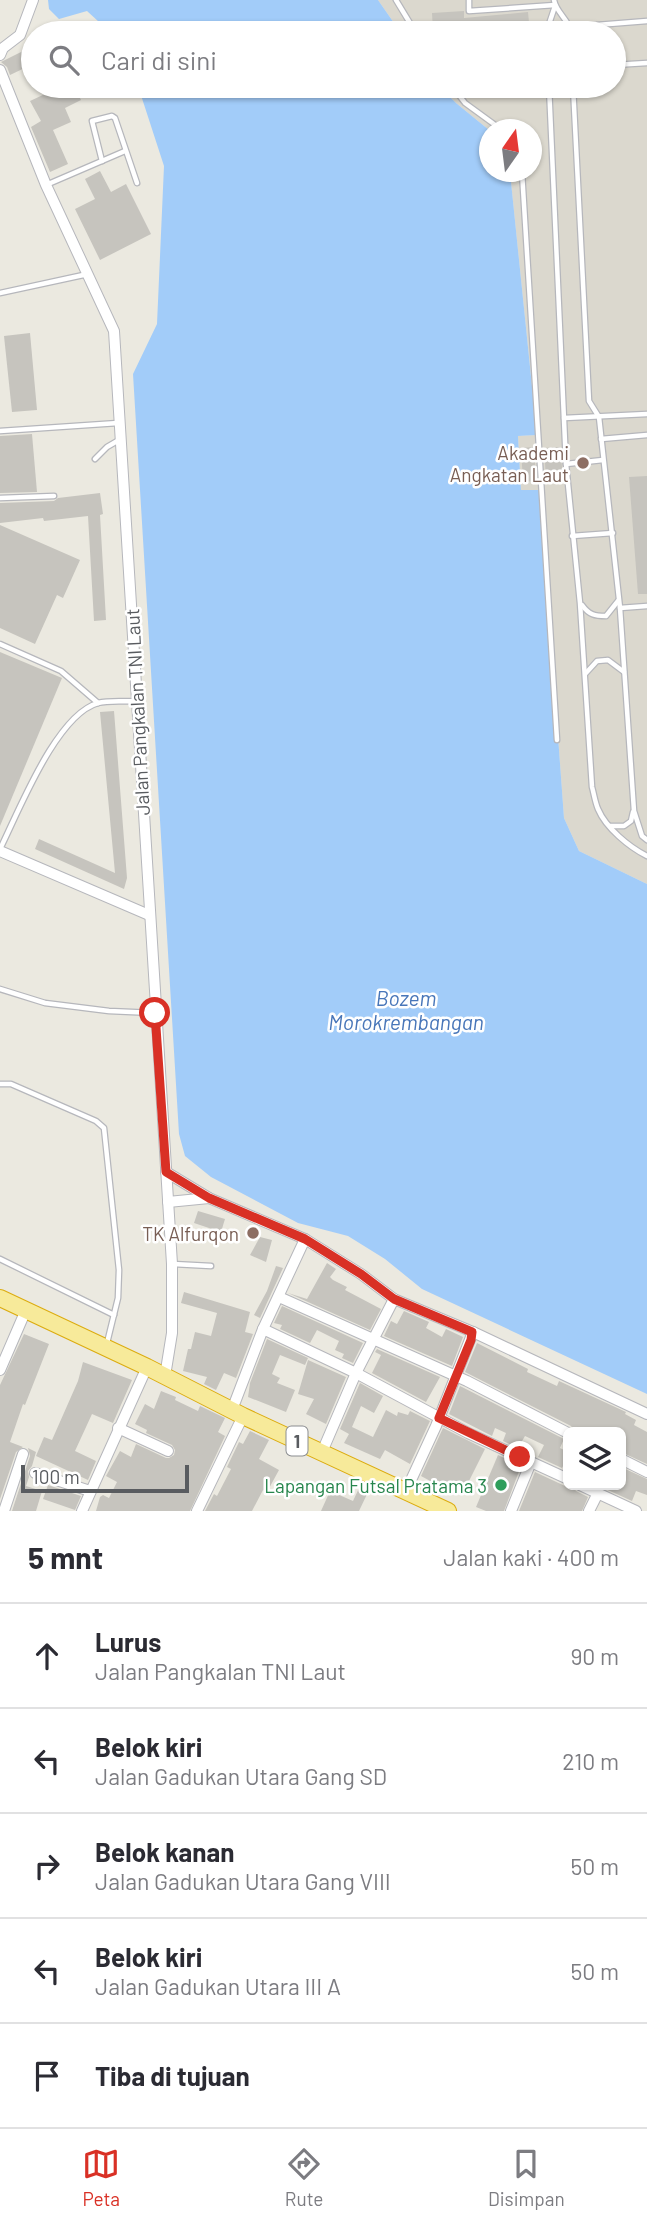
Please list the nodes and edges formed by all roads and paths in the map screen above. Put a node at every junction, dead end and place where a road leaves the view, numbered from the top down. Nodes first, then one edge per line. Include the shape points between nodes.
1 (33, 0) edge
2 (396, 0) edge
3 (469, 0) edge
4 (554, 3) edge
5 (25, 21) edge
6 (409, 21) edge
7 (549, 21) edge
8 (565, 21) edge
9 (647, 21) edge
10 (626, 22) edge
11 (21, 32) edge
12 (0, 55) edge
13 (647, 63) edge
14 (626, 64) edge
15 (1, 74) edge
16 (461, 98) edge
17 (550, 98) edge
18 (574, 98) edge
19 (487, 119) edge
20 (125, 151) junction
21 (102, 161) junction
22 (523, 182) edge
23 (137, 183) dead end
24 (46, 185) junction
25 (88, 274) junction
26 (0, 293) edge
27 (647, 415) edge
28 (599, 417) junction
29 (564, 418) junction
30 (120, 423) junction
31 (0, 431) edge
32 (647, 435) edge
33 (121, 439) junction
34 (601, 439) junction
35 (95, 459) dead end
36 (603, 460) junction
37 (566, 464) junction
38 (54, 495) dead end
39 (0, 498) edge
40 (613, 533) junction
41 (572, 536) junction
42 (618, 600) junction
43 (580, 603) junction
44 (647, 606) edge
45 (620, 608) junction
46 (0, 644) edge
47 (624, 672) junction
48 (586, 673) junction
49 (137, 701) junction
50 (98, 703) junction
51 (557, 740) dead end
52 (634, 811) junction
53 (610, 826) junction
54 (647, 840) edge
55 (0, 850) edge
56 (647, 856) edge
57 (149, 915) junction
58 (0, 989) edge
59 (155, 1013) junction
60 (0, 1084) edge
61 (166, 1172) junction
62 (209, 1198) junction
63 (168, 1202) junction
64 (305, 1239) junction
65 (0, 1259) edge
66 (172, 1264) junction
67 (211, 1266) dead end
68 (279, 1297) junction
69 (0, 1298) edge
70 (394, 1299) junction
71 (26, 1310) junction
72 (114, 1315) junction
73 (263, 1329) junction
74 (472, 1332) junction
75 (372, 1339) junction
76 (106, 1348) junction
77 (147, 1367) junction
78 (0, 1370) edge
79 (356, 1373) junction
80 (165, 1376) junction
81 (456, 1376) junction
82 (237, 1413) junction
83 (647, 1414) edge
84 (439, 1418) junction
85 (118, 1428) junction
86 (563, 1430) edge
87 (169, 1451) dead end
88 (322, 1452) junction
89 (23, 1454) dead end
90 (531, 1462) junction
91 (626, 1462) edge
92 (647, 1472) edge
93 (34, 1473) dead end
94 (563, 1477) edge
95 (591, 1490) edge
96 (90, 1491) junction
97 (406, 1491) junction
98 (598, 1493) junction
99 (4, 1511) edge
100 (82, 1511) edge
101 (197, 1511) edge
102 (448, 1511) edge
103 (511, 1511) edge
104 (589, 1511) edge
105 (636, 1511) edge

1 - 5 street
2 - 6 lane
3 - 4 lane via 469,11
4 - 7 lane
4 - 8 lane
9 - 10 lane
11 - 12 street
13 - 14 lane
15 - 24 street, Jalan Pangkalan TNI Laut
16 - 19 lane
17 - 29 lane
18 - 28 lane via 589,401
20 - 21 lane
20 - 21 lane via 116,118 96,119 92,126
20 - 23 lane
21 - 24 lane
22 - 51 lane
24 - 25 street, Jalan Pangkalan TNI Laut
25 - 26 lane
25 - 30 street, Jalan Pangkalan TNI Laut via 114,331
27 - 28 lane
28 - 29 lane
28 - 34 lane
29 - 37 lane
30 - 31 lane
30 - 33 street, Jalan Pangkalan TNI Laut
32 - 34 lane
33 - 35 lane
33 - 49 street, Jalan Pangkalan TNI Laut
34 - 36 lane
36 - 37 lane
36 - 40 lane
37 - 41 lane
38 - 39 lane
40 - 41 lane
40 - 42 lane
41 - 43 lane
42 - 43 lane via 606,616 587,612
42 - 45 lane
43 - 48 lane
44 - 45 lane
45 - 47 lane
46 - 50 lane via 61,671
47 - 48 lane via 608,660 597,661
47 - 52 lane
48 - 53 lane via 592,787 598,810
49 - 50 lane
49 - 57 street, Jalan Pangkalan TNI Laut
50 - 55 lane via 77,716 55,742
52 - 53 lane via 624,826
52 - 54 lane
53 - 56 lane
55 - 57 street
57 - 59 street, Jalan Pangkalan TNI Laut
58 - 59 lane via 45,1003
59 - 61 street, Jalan Pangkalan TNI Laut
60 - 72 lane via 11,1084 104,1128 119,1270
61 - 62 street
61 - 63 street, Jalan Pangkalan TNI Laut
62 - 63 street
62 - 64 street
63 - 66 street, Jalan Pangkalan TNI Laut
64 - 68 street
64 - 70 street
65 - 72 lane
66 - 67 lane
66 - 80 street, Jalan Pangkalan TNI Laut via 172,1333
68 - 73 street
68 - 75 street
69 - 71 highway, 1
70 - 74 street
70 - 75 street
71 - 76 highway, 1
71 - 78 street
72 - 76 lane
73 - 79 street
73 - 82 street
74 - 81 street
74 - 83 street
75 - 79 street
75 - 81 street
76 - 77 highway, 1
77 - 80 highway, 1
77 - 85 street
79 - 84 street
79 - 88 street
80 - 82 highway, 1
81 - 84 street
81 - 86 street
82 - 88 highway, 1
82 - 101 street
84 - 90 street
84 - 97 street
85 - 87 street
85 - 96 street
88 - 97 highway, 1
89 - 99 street
90 - 94 street
90 - 103 street
91 - 92 street
93 - 96 street
95 - 98 street
96 - 100 street
97 - 102 highway, 1
98 - 104 street
98 - 105 street

